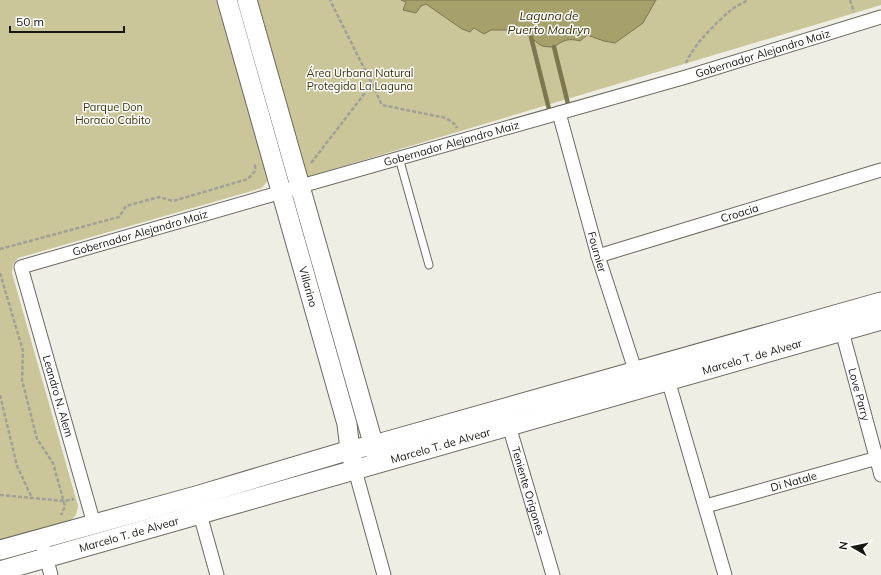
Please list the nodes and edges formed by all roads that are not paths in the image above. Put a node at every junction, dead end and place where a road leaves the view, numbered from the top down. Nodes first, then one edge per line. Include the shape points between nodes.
1 (227, 0) edge
2 (247, 0) edge
3 (881, 17) edge
4 (559, 113) junction
5 (399, 158) junction
6 (881, 170) edge
7 (300, 182) junction
8 (282, 192) junction
9 (598, 256) junction
10 (429, 265) dead end
11 (21, 267) joint
12 (881, 302) edge
13 (881, 320) edge
14 (839, 323) junction
15 (663, 363) junction
16 (638, 380) junction
17 (669, 381) junction
18 (504, 407) junction
19 (509, 426) junction
20 (350, 450) junction
21 (376, 454) junction
22 (878, 458) edge
23 (355, 470) junction
24 (881, 475) edge
25 (198, 505) junction
26 (706, 506) junction
27 (94, 524) junction
28 (41, 539) junction
29 (0, 550) edge
30 (49, 567) edge
31 (0, 571) edge
32 (217, 575) edge
33 (384, 575) edge
34 (553, 575) edge
35 (725, 575) edge

1 - 8 street, Villarino
2 - 7 street, Villarino
3 - 4 street, Gobernador Alejandro Maiz
4 - 5 street, Gobernador Alejandro Maiz
4 - 9 street, Fournier
5 - 7 street, Gobernador Alejandro Maiz
5 - 10 lane
6 - 9 street, Croacia
7 - 8 street, Gobernador Alejandro Maiz
7 - 21 street, Villarino
8 - 11 street, Gobernador Alejandro Maiz
8 - 20 street, Villarino via 347,424
9 - 16 street, Fournier
11 - 27 street, Leandro N. Alem
12 - 14 street, Marcelo T. de Alvear
13 - 14 street, Marcelo T. de Alvear
14 - 15 street, Marcelo T. de Alvear
14 - 17 street, Marcelo T. de Alvear
14 - 22 street, Love Parry
15 - 16 street, Marcelo T. de Alvear
15 - 17 street
16 - 17 street, Marcelo T. de Alvear
16 - 18 street, Marcelo T. de Alvear
16 - 19 street, Marcelo T. de Alvear
17 - 26 street
18 - 19 street, Teniente Origones
18 - 21 street, Marcelo T. de Alvear
19 - 21 street, Marcelo T. de Alvear
19 - 34 street, Teniente Origones
20 - 21 street, Marcelo T. de Alvear
20 - 23 street, Villarino
20 - 25 street, Marcelo T. de Alvear
21 - 23 street, Marcelo T. de Alvear
22 - 24 street, Love Parry
22 - 26 street, Di Natale
23 - 25 street, Marcelo T. de Alvear
23 - 33 street, Villarino
25 - 27 street, Marcelo T. de Alvear
25 - 30 street, Marcelo T. de Alvear
25 - 32 street
26 - 35 street
27 - 28 street, Marcelo T. de Alvear
28 - 29 street, Marcelo T. de Alvear
28 - 30 street
30 - 31 street, Marcelo T. de Alvear

